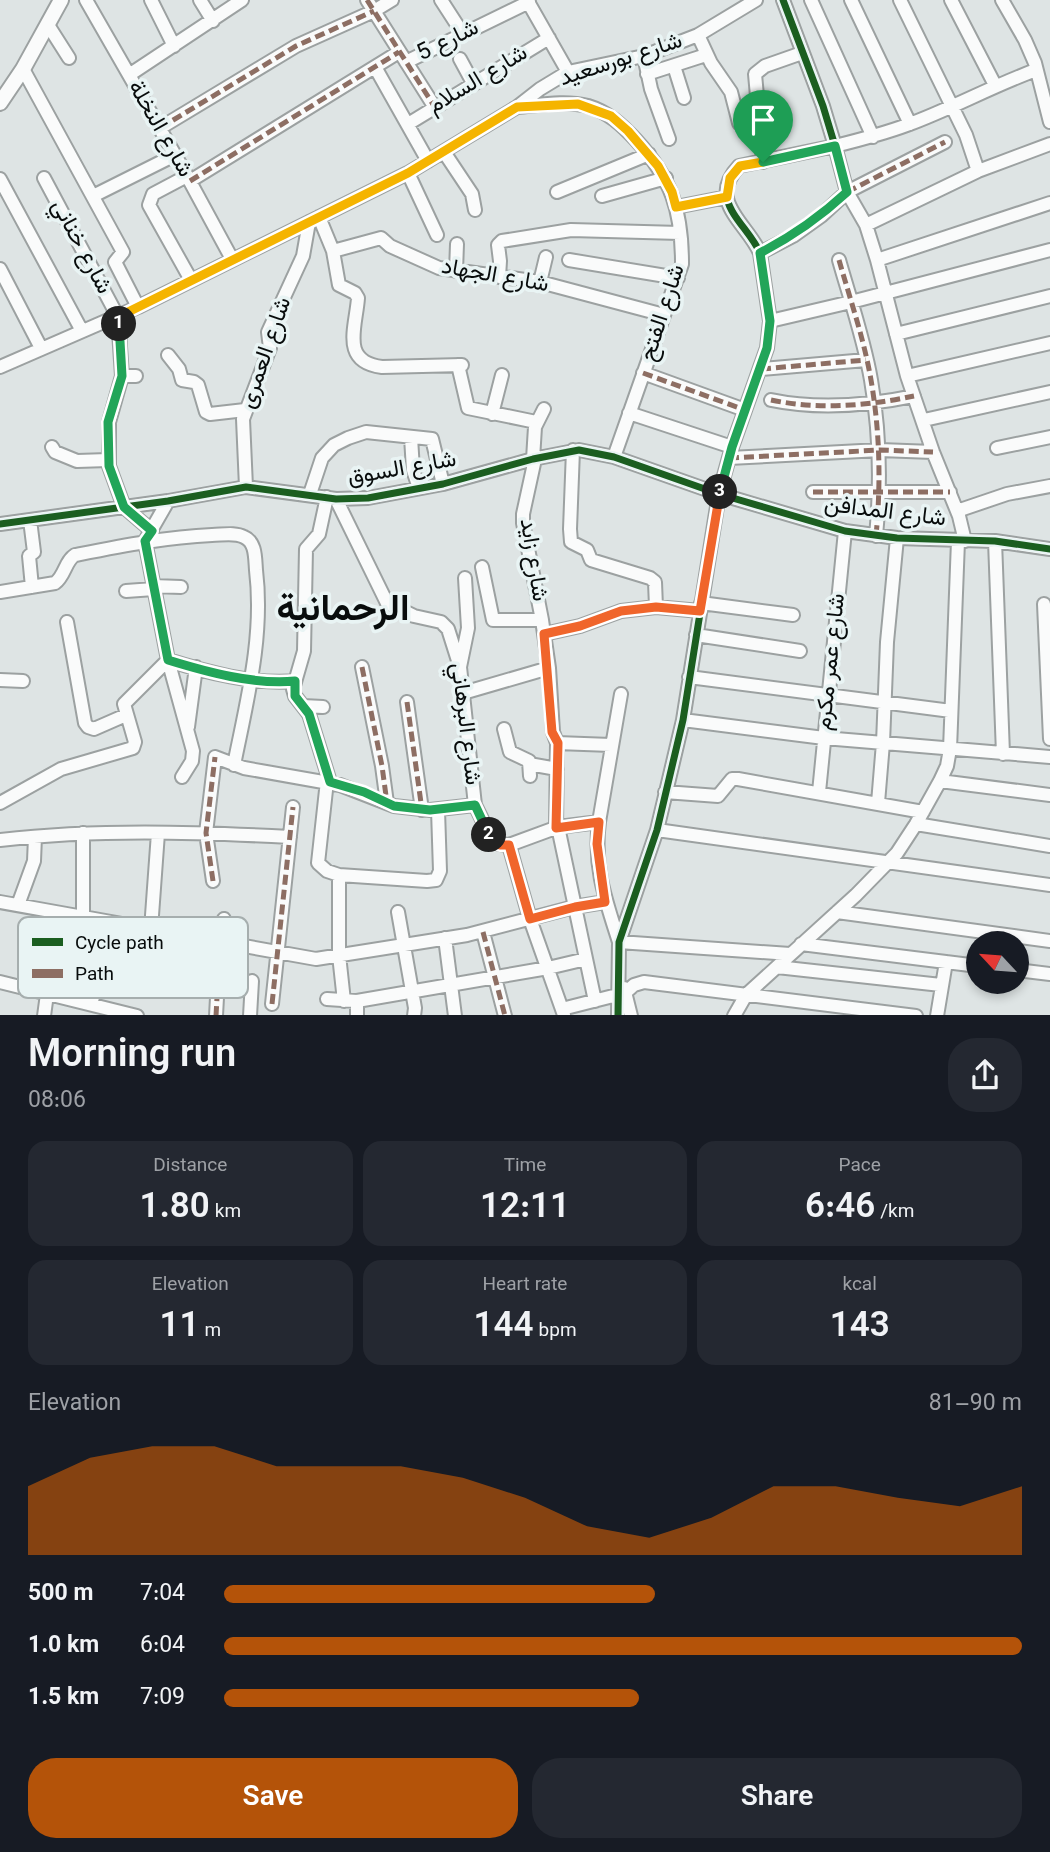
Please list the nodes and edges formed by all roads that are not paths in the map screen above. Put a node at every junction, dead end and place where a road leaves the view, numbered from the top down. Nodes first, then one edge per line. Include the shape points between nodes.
1 (61, 0) edge
2 (86, 0) edge
3 (151, 0) edge
4 (200, 0) edge
5 (242, 0) edge
6 (392, 0) edge
7 (442, 0) edge
8 (756, 0) edge
9 (783, 0) edge
10 (811, 0) edge
11 (851, 0) edge
12 (900, 0) edge
13 (951, 0) edge
14 (1002, 0) edge
15 (528, 1) edge
16 (370, 6) edge
17 (213, 21) junction
18 (48, 24) junction
19 (463, 34) junction
20 (698, 35) junction
21 (549, 38) junction
22 (174, 46) junction
23 (802, 53) junction
24 (706, 55) junction
25 (644, 56) junction
26 (402, 57) junction
27 (69, 58) dead end
28 (460, 59) dead end
29 (674, 66) junction
30 (375, 67) junction
31 (23, 69) junction
32 (1036, 70) junction
33 (568, 72) junction
34 (647, 74) junction
35 (129, 75) junction
36 (473, 83) junction
37 (995, 85) junction
38 (684, 97) dead end
39 (0, 103) edge
40 (951, 105) junction
41 (434, 106) junction
42 (517, 107) junction
43 (1050, 122) edge
44 (408, 124) junction
45 (910, 124) junction
46 (759, 125) junction
47 (160, 128) junction
48 (873, 137) junction
49 (670, 139) dead end
50 (945, 142) dead end
51 (1050, 144) edge
52 (835, 146) junction
53 (444, 152) junction
54 (649, 154) junction
55 (175, 155) junction
56 (428, 161) junction
57 (763, 162) junction
58 (978, 171) junction
59 (408, 173) junction
60 (0, 178) edge
61 (44, 178) dead end
62 (189, 178) junction
63 (666, 178) junction
64 (557, 192) dead end
65 (847, 192) junction
66 (602, 196) dead end
67 (93, 197) junction
68 (727, 197) junction
69 (1050, 203) edge
70 (676, 207) junction
71 (475, 211) dead end
72 (314, 220) junction
73 (866, 225) junction
74 (680, 233) junction
75 (437, 235) dead end
76 (457, 244) dead end
77 (1050, 250) edge
78 (333, 251) junction
79 (760, 253) junction
80 (546, 257) dead end
81 (232, 259) junction
82 (569, 260) dead end
83 (839, 260) dead end
84 (877, 260) junction
85 (0, 269) edge
86 (456, 271) junction
87 (499, 277) junction
88 (678, 278) junction
89 (191, 280) junction
90 (540, 282) junction
91 (884, 293) junction
92 (1050, 296) edge
93 (850, 302) junction
94 (138, 307) junction
95 (664, 315) junction
96 (118, 317) junction
97 (770, 321) junction
98 (82, 331) junction
99 (896, 334) junction
100 (1050, 343) edge
101 (41, 348) junction
102 (168, 355) dead end
103 (866, 360) junction
104 (0, 367) edge
105 (761, 369) junction
106 (643, 373) junction
107 (502, 375) dead end
108 (122, 376) junction
109 (136, 376) dead end
110 (908, 376) junction
111 (1050, 392) edge
112 (914, 396) junction
113 (771, 400) dead end
114 (874, 404) junction
115 (544, 409) dead end
116 (245, 410) junction
117 (745, 410) junction
118 (629, 413) junction
119 (492, 414) junction
120 (923, 420) junction
121 (536, 422) junction
122 (411, 437) junction
123 (1050, 437) edge
124 (52, 447) dead end
125 (998, 448) dead end
126 (573, 450) junction
127 (880, 450) junction
128 (933, 452) junction
129 (730, 453) junction
130 (614, 457) junction
131 (534, 459) junction
132 (108, 460) junction
133 (443, 484) junction
134 (1050, 486) edge
135 (246, 487) junction
136 (419, 488) junction
137 (813, 492) dead end
138 (950, 492) junction
139 (880, 493) junction
140 (310, 494) junction
141 (719, 494) junction
142 (332, 498) junction
143 (168, 501) junction
144 (124, 507) junction
145 (957, 511) junction
146 (30, 520) junction
147 (0, 524) edge
148 (845, 531) junction
149 (148, 536) junction
150 (876, 536) junction
151 (897, 538) junction
152 (962, 541) junction
153 (995, 541) junction
154 (1050, 549) edge
155 (482, 567) dead end
156 (465, 578) dead end
157 (32, 587) junction
158 (154, 587) junction
159 (181, 587) dead end
160 (126, 591) dead end
161 (0, 592) edge
162 (1044, 604) dead end
163 (656, 607) junction
164 (701, 607) junction
165 (793, 615) dead end
166 (542, 620) junction
167 (67, 622) dead end
168 (544, 634) junction
169 (696, 635) junction
170 (800, 651) dead end
171 (168, 660) junction
172 (196, 667) junction
173 (362, 667) dead end
174 (460, 667) junction
175 (549, 668) junction
176 (689, 677) junction
177 (252, 679) junction
178 (0, 680) edge
179 (23, 681) dead end
180 (295, 681) junction
181 (463, 693) junction
182 (621, 694) dead end
183 (827, 696) junction
184 (407, 702) dead end
185 (883, 702) junction
186 (303, 706) junction
187 (323, 707) dead end
188 (951, 710) junction
189 (125, 712) junction
190 (682, 720) junction
191 (504, 729) dead end
192 (187, 734) junction
193 (824, 738) junction
194 (1050, 739) edge
195 (558, 743) junction
196 (883, 743) junction
197 (611, 745) junction
198 (950, 749) junction
199 (1003, 754) junction
200 (1050, 757) edge
201 (234, 765) junction
202 (557, 769) junction
203 (181, 777) dead end
204 (940, 781) junction
205 (329, 782) junction
206 (664, 792) junction
207 (819, 792) junction
208 (1050, 795) edge
209 (1, 801) edge
210 (387, 803) junction
211 (878, 803) junction
212 (475, 805) junction
213 (293, 807) dead end
214 (422, 810) junction
215 (438, 810) junction
216 (923, 812) junction
217 (599, 822) junction
218 (916, 824) junction
219 (557, 828) junction
220 (657, 830) junction
221 (83, 833) junction
222 (159, 833) junction
223 (206, 833) junction
224 (290, 836) junction
225 (35, 837) junction
226 (0, 840) edge
227 (509, 845) junction
228 (1050, 846) edge
229 (888, 863) junction
230 (340, 874) junction
231 (213, 881) dead end
232 (1050, 885) edge
233 (0, 902) edge
234 (605, 902) junction
235 (18, 905) junction
236 (575, 907) junction
237 (398, 912) dead end
238 (837, 912) junction
239 (80, 917) edge
240 (85, 917) edge
241 (152, 917) edge
242 (530, 919) junction
243 (483, 932) junction
244 (444, 938) junction
245 (1050, 941) edge
246 (619, 942) junction
247 (801, 944) junction
248 (403, 946) junction
249 (248, 948) edge
250 (277, 953) junction
251 (790, 954) junction
252 (339, 956) junction
253 (586, 959) junction
254 (946, 961) junction
255 (966, 964) edge
256 (777, 967) junction
257 (548, 968) junction
258 (1029, 971) edge
259 (1050, 974) edge
260 (497, 976) junction
261 (252, 981) dead end
262 (0, 982) edge
263 (452, 983) junction
264 (941, 985) junction
265 (18, 987) edge
266 (412, 990) junction
267 (622, 994) junction
268 (746, 995) junction
269 (65, 998) edge
270 (93, 998) edge
271 (327, 999) dead end
272 (351, 1001) junction
273 (595, 1001) junction
274 (91, 1004) junction
275 (272, 1004) dead end
276 (564, 1012) edge
277 (133, 1015) edge
278 (250, 1015) edge
279 (357, 1015) edge
280 (414, 1015) edge
281 (455, 1015) edge
282 (505, 1015) edge
283 (618, 1015) edge
284 (631, 1015) edge
285 (735, 1015) edge
286 (908, 1015) edge
287 (937, 1015) edge

1 - 18 street
2 - 35 street, شارع النخلة
3 - 22 street
4 - 17 street
5 - 17 street
6 - 16 street
7 - 19 street
8 - 20 street, شارع بورسعيد
9 - 23 street
10 - 48 street
11 - 45 street
12 - 40 street
13 - 37 street
14 - 32 street
15 - 19 street, شارع 5
15 - 21 street
16 - 26 street
16 - 47 street
17 - 22 street
18 - 27 street
18 - 31 street
19 - 26 street, شارع 5
20 - 24 street
20 - 25 street, شارع بورسعيد
21 - 33 street
21 - 36 street, شارع السلام
22 - 35 street
23 - 46 street via 756,71
23 - 52 street
24 - 29 street
24 - 46 street via 732,92 739,123
25 - 33 street, شارع بورسعيد
25 - 34 street
26 - 30 street, شارع 5
26 - 41 street
28 - 36 street
29 - 34 street
29 - 38 street
30 - 44 street
30 - 62 street, شارع 5
31 - 39 street
31 - 67 street
32 - 37 street
32 - 43 street
33 - 42 street, شارع بورسعيد
34 - 49 street
35 - 47 street, شارع النخلة
36 - 41 street, شارع السلام
37 - 40 street
40 - 45 street
40 - 58 street
41 - 44 street, شارع السلام
42 - 53 street, شارع بورسعيد
42 - 54 street, شارع الفتح via 567,103 590,107 620,123
44 - 56 street
45 - 48 street
46 - 57 street
47 - 55 street, شارع النخلة
48 - 52 street
50 - 65 street
51 - 58 street
52 - 57 street
52 - 65 street
53 - 56 street, شارع بورسعيد
53 - 71 street via 472,194
54 - 63 street, شارع الفتح
54 - 64 street
55 - 62 street, شارع النخلة
55 - 67 street
56 - 59 street, شارع بورسعيد
57 - 68 street via 740,166 730,178
58 - 73 street
59 - 72 street, شارع بورسعيد
59 - 75 street
60 - 98 street
61 - 96 street, شارع خناني
62 - 81 street, شارع النخلة
62 - 89 street, شارع 5 via 153,194 149,205
63 - 66 street
63 - 70 street, شارع الفتح
65 - 73 street
65 - 79 street via 793,236
67 - 94 street via 123,252 115,262
68 - 70 street
68 - 79 street via 729,209
69 - 84 street
70 - 74 street, شارع الفتح
72 - 78 street
72 - 81 street, شارع بورسعيد
72 - 116 street, شارع العمرى via 302,260 268,332 270,348
73 - 84 street
74 - 87 street via 570,230 502,242 498,245
74 - 88 street, شارع الفتح
76 - 86 street
77 - 91 street
78 - 86 street, شارع الجهاد via 381,238 431,266
78 - 119 street via 339,285 358,298 352,346 363,361 382,367 460,365 466,405
79 - 97 street
80 - 90 street
81 - 89 street, شارع بورسعيد
82 - 88 street
83 - 93 street
84 - 91 street
85 - 101 street
86 - 87 street, شارع الجهاد
87 - 90 street, شارع الجهاد
88 - 95 street, شارع الفتح
89 - 94 street, شارع بورسعيد
90 - 95 street, شارع الجهاد
91 - 93 street
91 - 99 street
92 - 99 street
93 - 97 street
93 - 103 street
94 - 96 street, شارع بورسعيد
95 - 106 street, شارع الفتح
96 - 98 street, شارع بورسعيد
96 - 108 street
97 - 105 street
98 - 101 street, شارع بورسعيد
99 - 110 street
100 - 110 street
101 - 104 street, شارع بورسعيد
102 - 116 street via 182,380 198,385 206,412
103 - 105 street
103 - 114 street
105 - 117 street
106 - 117 street
106 - 118 street, شارع الفتح
107 - 119 street
108 - 109 street
108 - 132 street via 108,422
110 - 112 street
111 - 120 street
112 - 114 street
112 - 120 street
113 - 114 street via 818,407
114 - 127 street
115 - 121 street
116 - 135 street, شارع العمرى
117 - 129 street
118 - 129 street
118 - 130 street, شارع الفتح
119 - 121 street
120 - 128 street
121 - 131 street, شارع زايد
122 - 133 street via 433,440
122 - 136 street
122 - 140 street via 366,432 339,442 322,458
123 - 125 street
124 - 132 street via 78,461
126 - 130 street, شارع السوق
126 - 131 street, شارع السوق
126 - 163 street via 572,542 587,550 591,561 650,578 655,582
127 - 128 street
127 - 129 street
127 - 139 street
128 - 138 street
129 - 141 street
130 - 141 street, شارع السوق
131 - 133 street, شارع السوق
131 - 166 street, شارع زايد via 523,523
132 - 144 street
133 - 136 street, شارع السوق
134 - 145 street
135 - 140 street, شارع السوق
135 - 143 street, شارع السوق
136 - 142 street, شارع السوق via 368,498
137 - 139 street
138 - 139 street
138 - 145 street
139 - 150 street
140 - 142 street, شارع السوق
141 - 148 street, شارع المدافن
141 - 164 street
142 - 174 street, شارع البرهاني via 387,603 441,622 448,629
142 - 180 street via 319,534 306,549 304,651
143 - 144 street, شارع السوق
143 - 149 street
144 - 146 street, شارع السوق
144 - 149 street
145 - 152 street
146 - 147 street, شارع السوق
146 - 157 street
148 - 150 street, شارع المدافن
148 - 183 street, شارع عمر مكرم
149 - 157 street via 73,556 58,581
149 - 158 street
149 - 177 street via 241,535 249,540 254,547 259,593
150 - 151 street, شارع المدافن
151 - 152 street, شارع المدافن
151 - 185 street
152 - 153 street, شارع المدافن
152 - 188 street
153 - 154 street, شارع المدافن
153 - 199 street
155 - 166 street via 494,620
156 - 174 street via 468,628
157 - 161 street
158 - 159 street
158 - 160 street
158 - 171 street
162 - 194 street
163 - 164 street
163 - 168 street via 621,611
164 - 165 street
164 - 169 street
166 - 168 street, شارع زايد
167 - 189 street via 85,723 94,729
168 - 175 street, شارع زايد
169 - 170 street
169 - 176 street
171 - 172 street
171 - 189 street via 126,701
171 - 192 street
172 - 177 street
172 - 192 street
173 - 210 street
174 - 181 street, شارع البرهاني
175 - 181 street
175 - 195 street, شارع زايد via 552,732
176 - 183 street
176 - 190 street
177 - 180 street
177 - 201 street
178 - 179 street
180 - 186 street via 295,696
181 - 212 street, شارع البرهاني
182 - 197 street
183 - 185 street
183 - 193 street, شارع عمر مكرم
184 - 214 street
185 - 188 street
185 - 196 street
186 - 187 street
186 - 205 street
188 - 198 street
189 - 209 street via 135,742 129,750 61,769
190 - 193 street
190 - 206 street
191 - 202 street via 510,752 528,760 529,770
192 - 203 street via 192,761
193 - 196 street
193 - 207 street, شارع عمر مكرم
195 - 197 street
195 - 202 street, شارع زايد
196 - 198 street
196 - 211 street
197 - 217 street
198 - 199 street
198 - 204 street
199 - 200 street
201 - 205 street
201 - 223 street via 215,757
202 - 219 street, شارع زايد
204 - 208 street
204 - 216 street
205 - 210 street
205 - 230 street via 318,863
206 - 207 street via 718,796 732,779
206 - 220 street
207 - 211 street
210 - 214 street
211 - 216 street
212 - 215 street
212 - 227 street, شارع البرهاني via 492,839
213 - 224 street
214 - 215 street
215 - 230 street via 440,871 436,880
216 - 218 street
217 - 219 street
217 - 234 street via 597,844
218 - 228 street
218 - 229 street
219 - 227 street
219 - 236 street, شارع زايد
220 - 229 street
220 - 246 street
221 - 222 street
221 - 225 street
221 - 240 street
222 - 223 street
222 - 241 street
223 - 224 street
223 - 231 street
224 - 250 street
225 - 226 street
225 - 235 street via 34,861
227 - 242 street
229 - 232 street
229 - 238 street
230 - 252 street
233 - 235 street
234 - 236 street
234 - 246 street
235 - 239 street
236 - 242 street
236 - 253 street, شارع زايد
237 - 248 street
238 - 245 street
238 - 247 street
242 - 243 street
242 - 257 street
243 - 244 street
243 - 260 street
244 - 248 street
244 - 263 street
246 - 251 street
246 - 267 street
247 - 251 street
247 - 254 street
248 - 252 street
248 - 266 street
249 - 250 street
250 - 252 street via 316,959
250 - 275 street
251 - 256 street
252 - 272 street
253 - 257 street
253 - 273 street, شارع زايد
254 - 255 street
254 - 264 street
256 - 264 street
256 - 268 street
257 - 260 street
257 - 276 street
258 - 259 street
260 - 263 street
260 - 282 street
261 - 278 street
262 - 265 street
263 - 266 street
263 - 281 street
264 - 287 street
266 - 272 street
266 - 280 street
267 - 268 street via 644,982
267 - 273 street
267 - 283 street
267 - 284 street
268 - 285 street
268 - 286 street
269 - 274 street
270 - 274 street
271 - 272 street
272 - 279 street
273 - 276 street
274 - 277 street

